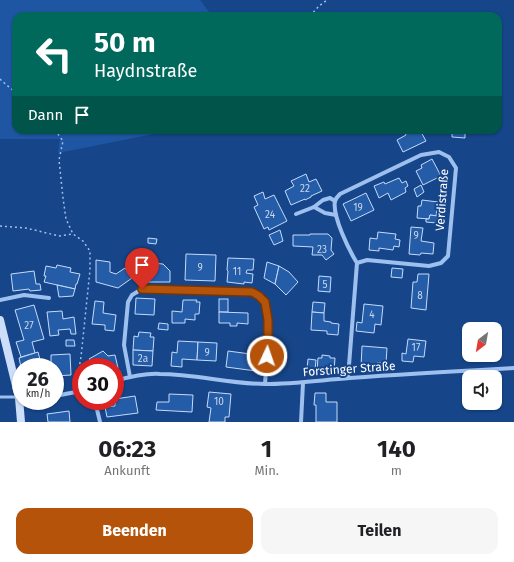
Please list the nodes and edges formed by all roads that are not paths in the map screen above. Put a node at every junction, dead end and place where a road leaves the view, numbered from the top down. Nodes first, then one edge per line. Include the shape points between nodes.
1 (335, 201) junction
2 (314, 207) junction
3 (296, 214) dead end
4 (336, 215) junction
5 (357, 263) junction
6 (49, 298) dead end
7 (0, 300) edge
8 (0, 320) edge
9 (12, 366) edge
10 (514, 368) edge
11 (130, 377) junction
12 (348, 378) junction
13 (124, 379) edge
14 (303, 383) junction
15 (265, 384) junction
16 (0, 397) edge
17 (12, 397) edge
18 (20, 410) edge
19 (97, 410) edge
20 (20, 422) edge
21 (100, 422) edge
22 (301, 422) edge

1 - 2 street, Verdistraße via 330,198
1 - 4 street
1 - 5 street, Verdistraße via 340,194 421,155 439,152 449,157 456,168 448,256 441,263 429,266 367,260
2 - 3 street, Verdistraße
2 - 4 street
4 - 5 street
5 - 12 street
6 - 7 street via 24,294
8 - 9 main road
10 - 12 street, Forstinger Straße
11 - 13 street, Forstinger Straße
11 - 15 street, Forstinger Straße via 166,374
11 - 15 street via 124,345 128,302 132,295 142,289 252,292 265,302 268,320
12 - 14 street, Forstinger Straße
14 - 15 street, Forstinger Straße
14 - 22 street
16 - 17 lane
18 - 20 main road
19 - 21 street

